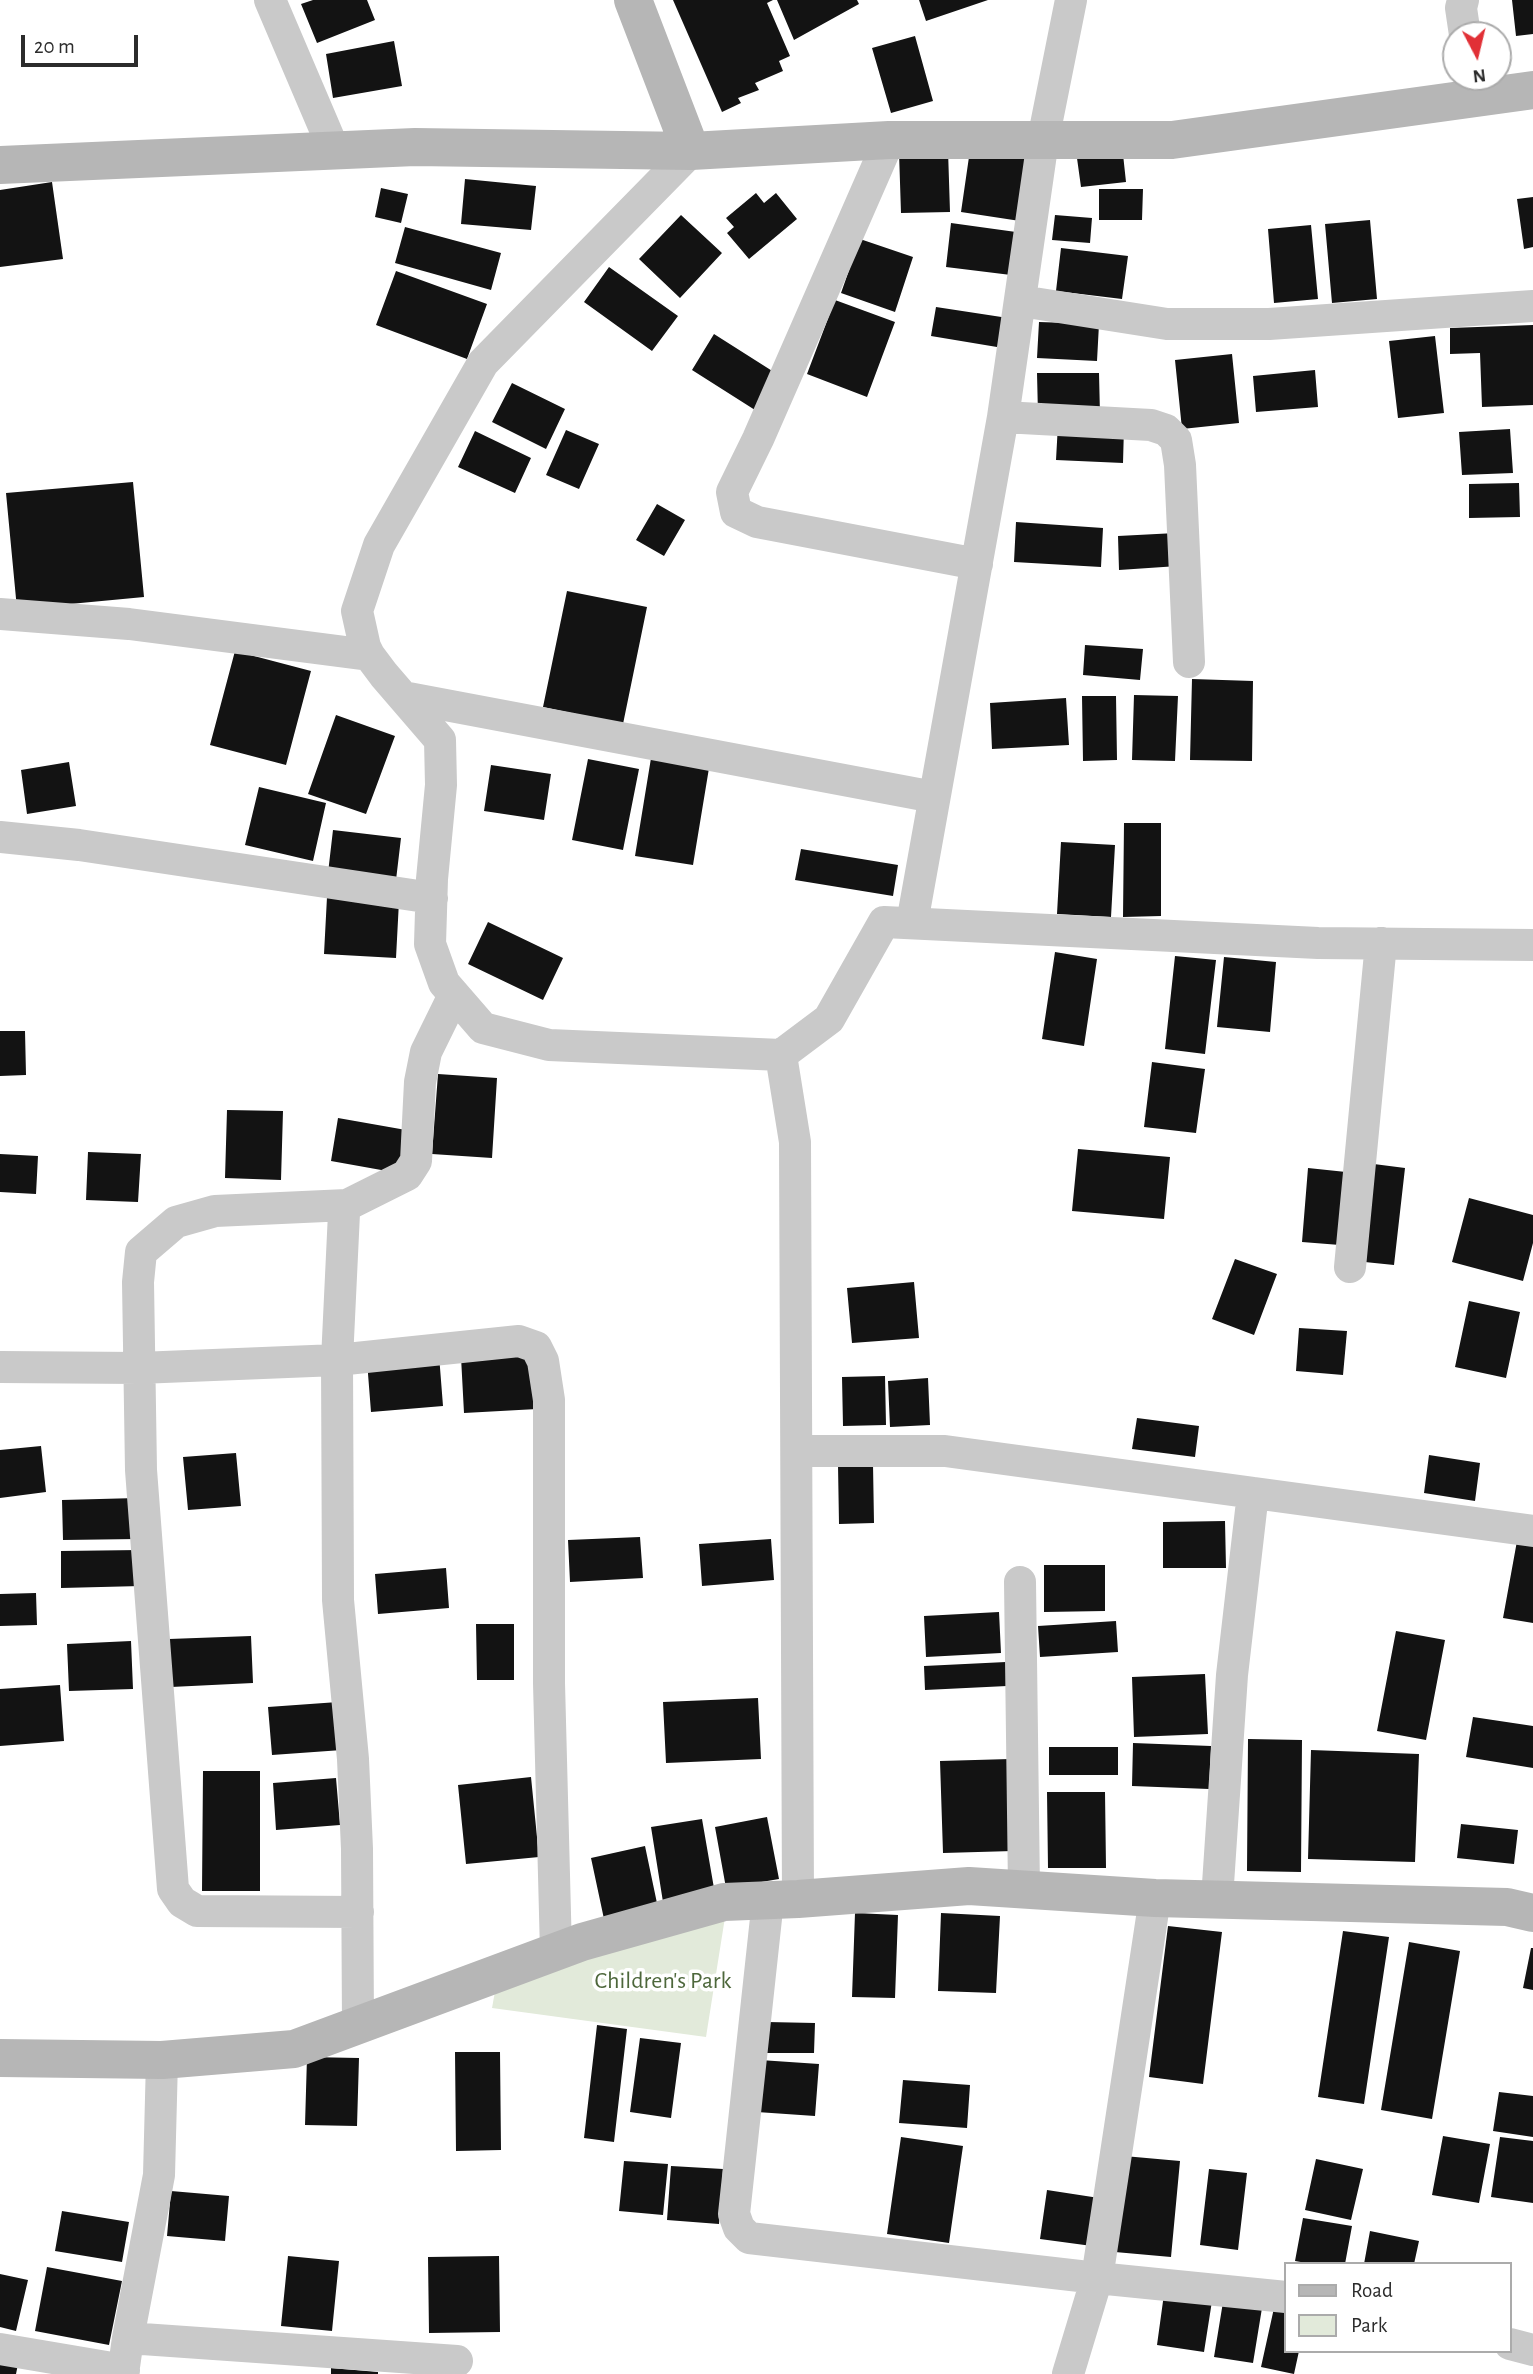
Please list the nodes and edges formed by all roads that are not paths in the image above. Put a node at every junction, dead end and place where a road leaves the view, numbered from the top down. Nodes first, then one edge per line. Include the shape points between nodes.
1 (270, 0) edge
2 (633, 0) edge
3 (1071, 0) edge
4 (1463, 0) edge
5 (1463, 21) edge
6 (1512, 89) edge
7 (1533, 90) edge
8 (1456, 91) edge
9 (1043, 140) junction
10 (889, 141) junction
11 (334, 150) junction
12 (691, 150) junction
13 (0, 165) edge
14 (1021, 301) junction
15 (1533, 306) edge
16 (1003, 417) junction
17 (977, 564) junction
18 (0, 614) edge
19 (369, 654) junction
20 (1189, 663) dead end
21 (403, 697) junction
22 (934, 797) junction
23 (0, 837) edge
24 (432, 898) junction
25 (912, 923) junction
26 (1381, 943) junction
27 (1533, 944) edge
28 (454, 995) junction
29 (780, 1055) junction
30 (347, 1205) junction
31 (1350, 1267) dead end
32 (337, 1360) junction
33 (0, 1367) edge
34 (139, 1368) junction
35 (797, 1451) junction
36 (1253, 1493) junction
37 (1533, 1531) edge
38 (1020, 1582) dead end
39 (1024, 1889) junction
40 (1155, 1898) junction
41 (1217, 1899) junction
42 (783, 1900) junction
43 (358, 1912) junction
44 (1533, 1913) edge
45 (556, 1952) junction
46 (358, 2026) junction
47 (0, 2058) edge
48 (162, 2060) junction
49 (1097, 2278) junction
50 (1284, 2297) edge
51 (128, 2338) junction
52 (1512, 2345) edge
53 (0, 2348) edge
54 (1533, 2350) edge
55 (457, 2361) dead end
56 (124, 2372) edge
57 (1068, 2374) edge

1 - 11 street
2 - 12 street
3 - 9 street
4 - 5 street
6 - 7 street
8 - 9 street via 1172,140
9 - 10 street
9 - 14 street
10 - 12 street
10 - 17 street via 732,492 736,512 757,522
11 - 12 street
11 - 13 street
12 - 19 street via 483,363 379,545 356,611
14 - 15 street via 1167,324 1269,324
14 - 16 street
16 - 17 street
16 - 20 street via 1151,425 1176,440
17 - 22 street
18 - 19 street via 129,624
19 - 21 street
21 - 22 street
21 - 24 street via 440,740
22 - 25 street
23 - 24 street
24 - 28 street via 430,944 444,983
25 - 26 street
25 - 29 street via 884,922 829,1019
26 - 27 street
26 - 31 street
28 - 29 street via 483,1028 549,1045
28 - 30 street via 426,1052 416,1161 407,1175
29 - 35 street via 796,1142
30 - 32 street
30 - 34 street via 215,1211 176,1222 157,1236 141,1252
32 - 34 street
32 - 43 street via 338,1600 353,1759
32 - 45 street via 519,1341 536,1347 543,1361 549,1399 548,1683
33 - 34 street
34 - 43 street via 141,1470 173,1889 182,1902 197,1910
35 - 36 street via 945,1451
35 - 42 street
36 - 37 street
36 - 41 street via 1232,1675
38 - 39 street
39 - 40 street
39 - 42 street via 969,1886
40 - 41 street
40 - 49 street
41 - 44 street via 1507,1907
42 - 45 street via 724,1902
42 - 49 street via 734,2214 739,2228 749,2238
43 - 46 street
45 - 46 street
46 - 48 street via 294,2049
47 - 48 street
48 - 51 street via 159,2175
49 - 50 street
49 - 57 street
51 - 55 street
51 - 56 street
52 - 54 street
53 - 56 street

